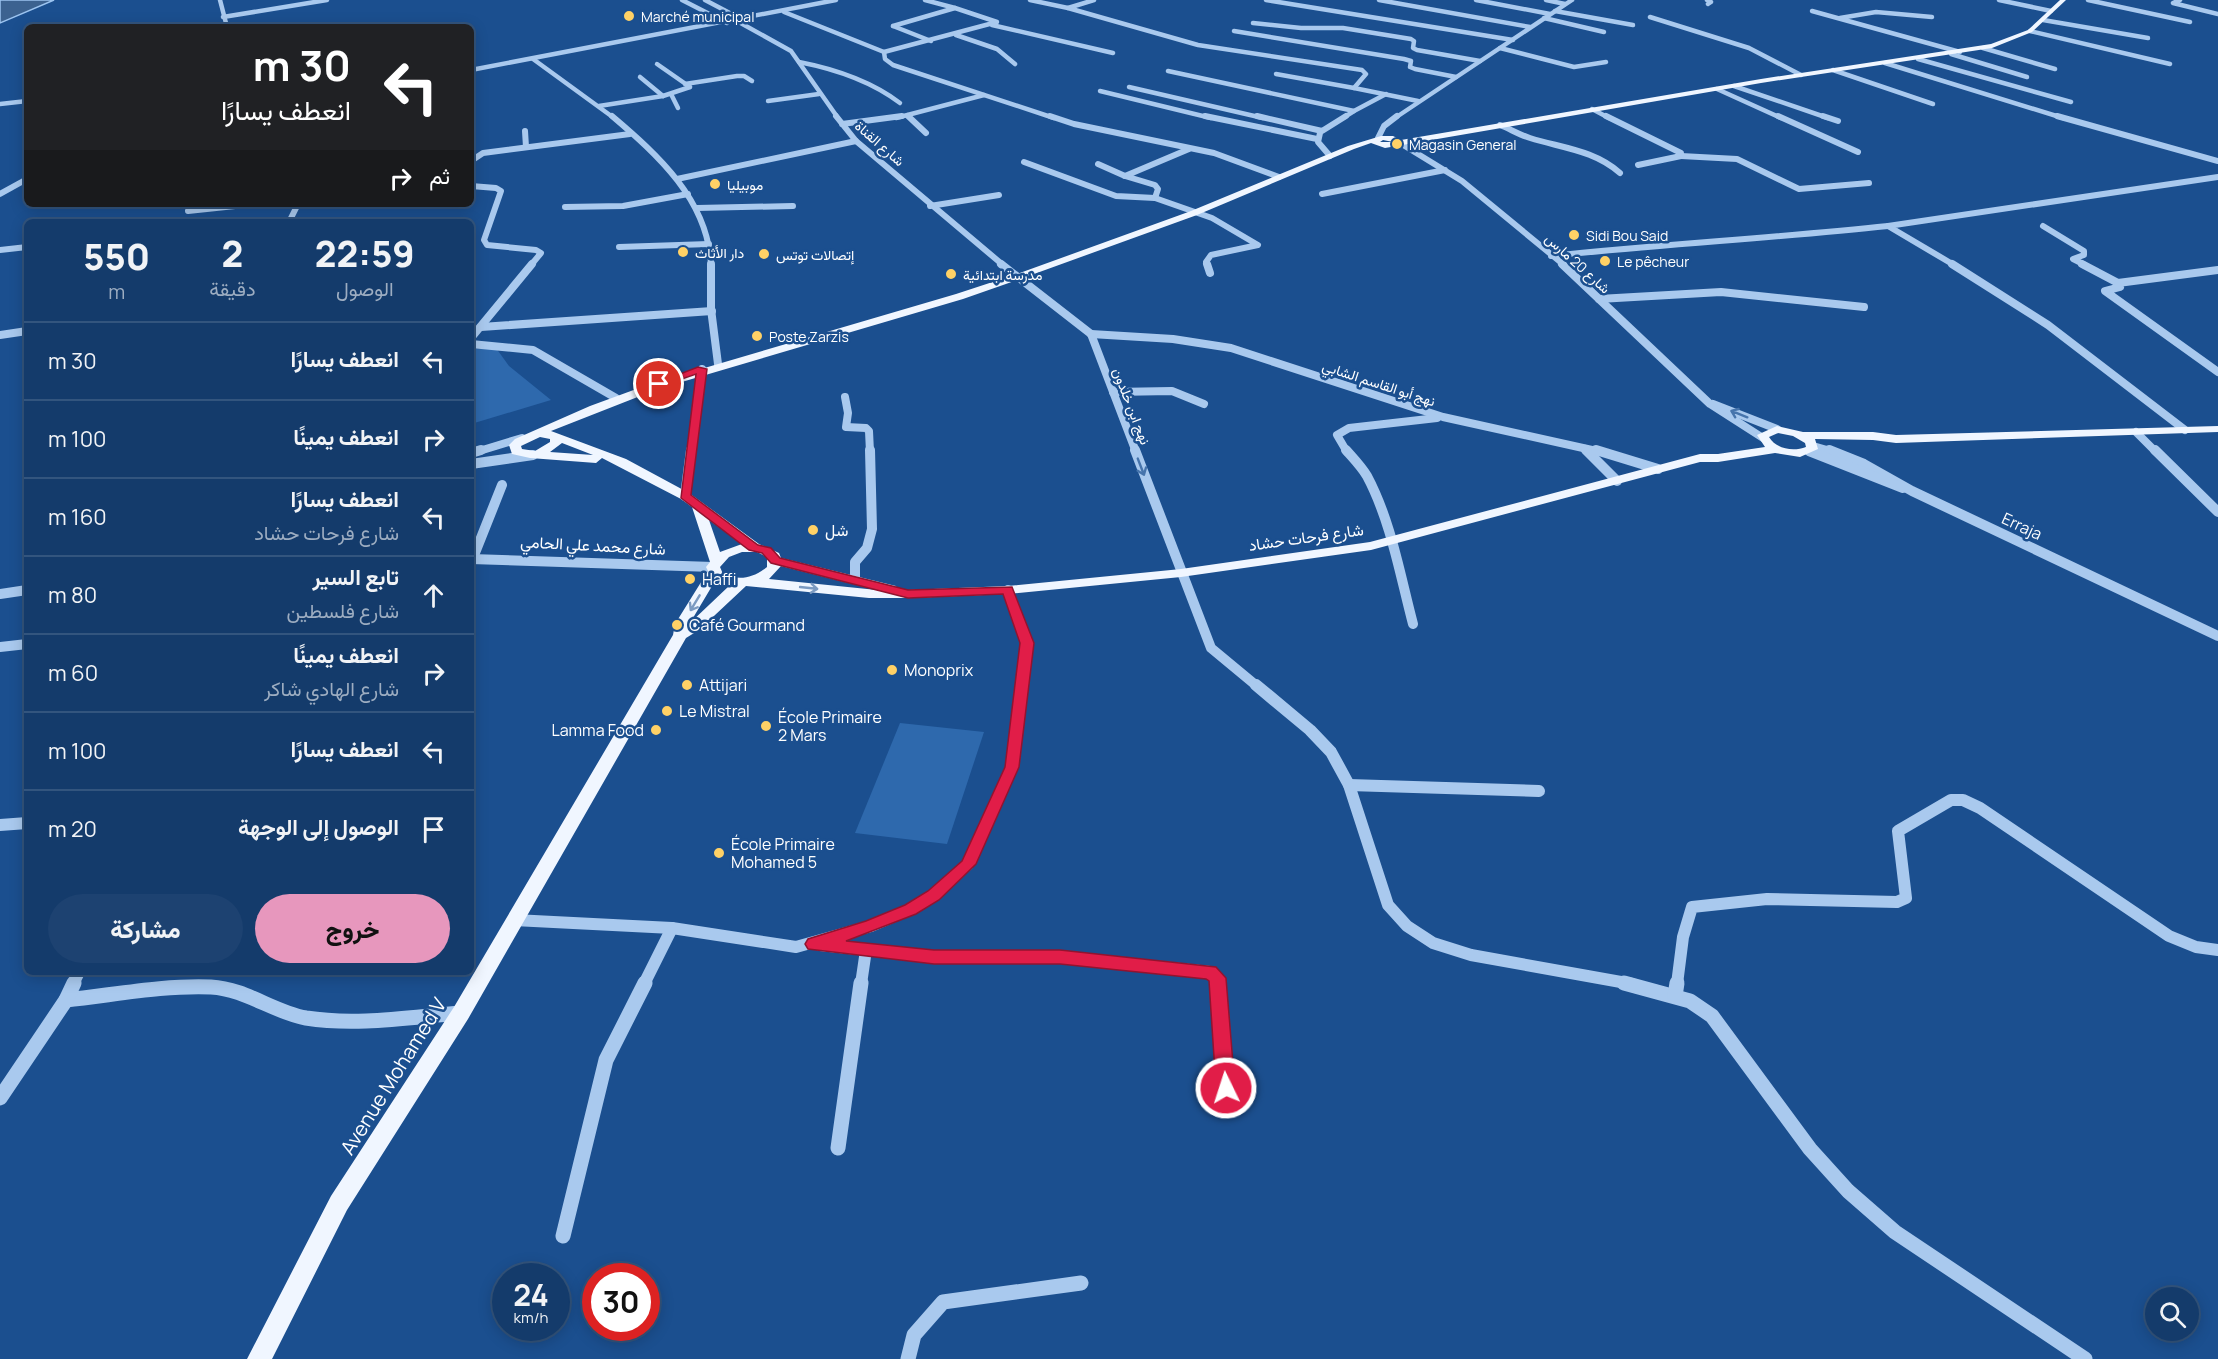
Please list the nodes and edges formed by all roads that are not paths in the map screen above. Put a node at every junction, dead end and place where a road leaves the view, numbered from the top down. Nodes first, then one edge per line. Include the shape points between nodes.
1 (220, 0) edge
2 (288, 0) edge
3 (327, 0) edge
4 (682, 0) edge
5 (705, 0) edge
6 (836, 0) edge
7 (925, 0) edge
8 (1030, 0) edge
9 (1094, 0) edge
10 (1266, 0) edge
11 (1379, 0) edge
12 (1476, 0) edge
13 (1546, 0) edge
14 (1572, 0) edge
15 (1999, 0) edge
16 (2063, 0) edge
17 (2088, 0) edge
18 (2180, 0) edge
19 (270, 2) dead end
20 (1524, 2) dead end
21 (260, 4) dead end
22 (1565, 4) junction
23 (955, 8) junction
24 (1068, 8) junction
25 (254, 9) junction
26 (1554, 11) junction
27 (1812, 11) dead end
28 (2051, 11) junction
29 (784, 12) junction
30 (2218, 14) edge
31 (223, 17) junction
32 (1650, 17) dead end
33 (1932, 17) dead end
34 (1544, 18) junction
35 (1837, 18) junction
36 (744, 20) junction
37 (2043, 20) junction
38 (736, 21) junction
39 (1253, 22) dead end
40 (2190, 22) dead end
41 (727, 23) junction
42 (226, 24) edge
43 (1632, 25) dead end
44 (992, 26) junction
45 (1530, 27) junction
46 (1234, 31) dead end
47 (1604, 32) dead end
48 (2030, 32) junction
49 (956, 35) junction
50 (2148, 38) dead end
51 (1513, 40) junction
52 (933, 41) junction
53 (1500, 48) junction
54 (1983, 48) junction
55 (884, 52) junction
56 (1960, 52) junction
57 (1113, 53) dead end
58 (1951, 54) junction
59 (532, 59) junction
60 (1918, 59) junction
61 (1480, 61) junction
62 (800, 62) junction
63 (1606, 62) dead end
64 (1885, 63) junction
65 (657, 64) dead end
66 (1015, 64) dead end
67 (2170, 64) dead end
68 (474, 69) edge
69 (2055, 69) dead end
70 (1833, 70) junction
71 (1168, 71) dead end
72 (1276, 75) dead end
73 (1801, 75) junction
74 (640, 77) dead end
75 (1456, 77) junction
76 (2028, 78) dead end
77 (752, 81) dead end
78 (685, 84) junction
79 (1734, 86) junction
80 (1129, 87) dead end
81 (1354, 88) junction
82 (1717, 89) junction
83 (1100, 91) dead end
84 (671, 94) junction
85 (819, 94) junction
86 (1386, 94) junction
87 (663, 96) junction
88 (984, 96) junction
89 (24, 101) edge
90 (768, 101) dead end
91 (1418, 101) junction
92 (2071, 102) dead end
93 (0, 104) edge
94 (900, 104) dead end
95 (1933, 104) dead end
96 (599, 106) junction
97 (678, 108) dead end
98 (1592, 109) junction
99 (1354, 111) junction
100 (908, 116) junction
101 (1838, 122) dead end
102 (842, 124) junction
103 (1500, 125) junction
104 (1322, 130) junction
105 (525, 131) dead end
106 (926, 132) dead end
107 (630, 134) junction
108 (1317, 139) junction
109 (856, 141) junction
110 (1388, 142) junction
111 (526, 147) junction
112 (1189, 149) junction
113 (1858, 152) dead end
114 (2218, 154) edge
115 (1332, 155) junction
116 (1681, 156) junction
117 (2204, 157) junction
118 (1427, 158) junction
119 (474, 160) edge
120 (2218, 161) edge
121 (1024, 162) dead end
122 (1098, 164) dead end
123 (1638, 165) dead end
124 (1445, 170) junction
125 (1620, 173) dead end
126 (1125, 176) junction
127 (1279, 177) junction
128 (2218, 177) edge
129 (677, 179) junction
130 (24, 181) edge
131 (1869, 183) dead end
132 (474, 186) edge
133 (0, 194) edge
134 (688, 194) junction
135 (1322, 194) dead end
136 (999, 195) dead end
137 (1155, 198) junction
138 (793, 206) dead end
139 (930, 206) junction
140 (190, 207) edge
141 (234, 207) edge
142 (565, 207) dead end
143 (697, 208) junction
144 (1195, 213) junction
145 (1888, 226) junction
146 (2043, 226) dead end
147 (709, 244) junction
148 (24, 247) edge
149 (619, 247) dead end
150 (0, 250) edge
151 (1551, 256) junction
152 (2218, 270) edge
153 (1210, 273) dead end
154 (1019, 276) junction
155 (2118, 283) junction
156 (1599, 299) junction
157 (1864, 307) dead end
158 (711, 310) junction
159 (481, 327) junction
160 (24, 331) edge
161 (1091, 334) junction
162 (0, 335) edge
163 (474, 335) edge
164 (474, 344) edge
165 (718, 364) junction
166 (702, 369) junction
167 (2218, 372) edge
168 (1113, 392) junction
169 (845, 397) dead end
170 (616, 398) junction
171 (1702, 399) junction
172 (1204, 404) dead end
173 (585, 411) junction
174 (1443, 417) junction
175 (1777, 429) junction
176 (2218, 429) edge
177 (2185, 430) junction
178 (2136, 432) junction
179 (535, 434) junction
180 (1803, 435) junction
181 (554, 436) junction
182 (522, 438) junction
183 (1763, 439) junction
184 (1896, 439) junction
185 (1583, 446) junction
186 (1811, 447) junction
187 (1776, 449) junction
188 (474, 452) edge
189 (536, 454) junction
190 (1700, 458) junction
191 (622, 462) junction
192 (474, 464) edge
193 (1658, 469) junction
194 (1617, 481) junction
195 (502, 485) dead end
196 (685, 496) junction
197 (698, 506) junction
198 (2218, 512) edge
199 (1390, 541) junction
200 (754, 547) junction
201 (474, 554) edge
202 (474, 559) edge
203 (775, 561) junction
204 (714, 567) junction
205 (1181, 573) junction
206 (855, 579) junction
207 (746, 582) junction
208 (24, 590) edge
209 (1008, 590) junction
210 (0, 594) edge
211 (908, 594) junction
212 (1413, 624) dead end
213 (680, 635) junction
214 (2218, 636) edge
215 (24, 644) edge
216 (0, 647) edge
217 (1349, 785) junction
218 (1539, 792) dead end
219 (24, 823) edge
220 (0, 825) edge
221 (514, 920) junction
222 (672, 928) junction
223 (814, 944) junction
224 (866, 950) junction
225 (2218, 950) edge
226 (78, 975) edge
227 (1675, 996) junction
228 (66, 1000) junction
229 (461, 1013) junction
230 (1226, 1088) dead end
231 (0, 1098) edge
232 (838, 1148) dead end
233 (563, 1236) dead end
234 (1081, 1283) dead end
235 (259, 1359) edge
236 (908, 1359) edge
237 (2085, 1359) edge

1 - 31 street
2 - 19 street
3 - 25 street
4 - 41 street
5 - 36 street
6 - 29 street
7 - 23 street
8 - 24 street
9 - 24 street
10 - 51 street
11 - 45 street
12 - 26 street
13 - 22 street
14 - 22 street
15 - 28 street
16 - 28 main road
17 - 40 street
18 - 30 street via 2173,3
20 - 26 street
21 - 25 street
22 - 26 street
23 - 44 street via 993,18 997,22
23 - 52 street via 893,26
24 - 81 street via 1198,45 1366,71
25 - 31 street
26 - 34 street
26 - 43 street
27 - 35 street
28 - 37 main road
29 - 36 street
29 - 55 street
31 - 42 street
32 - 73 street via 1749,48
33 - 35 street via 1870,12
34 - 45 street
34 - 47 street
35 - 56 street
36 - 38 street
37 - 48 main road
37 - 50 street
38 - 41 street
38 - 62 street, شارع القناة via 782,44
39 - 61 street via 1333,27 1411,39 1417,50
41 - 59 street
44 - 49 street
44 - 57 street
45 - 51 street
46 - 75 street via 1404,59 1411,61 1410,67 1414,69
48 - 54 main road
48 - 67 street
49 - 52 street
49 - 66 street via 1003,53
51 - 53 street
52 - 55 street
53 - 61 street
53 - 63 street via 1574,67
54 - 56 main road
54 - 69 street
55 - 88 street via 885,59 893,65
56 - 58 main road
58 - 60 main road
58 - 76 street
59 - 68 street
59 - 96 street
60 - 64 main road
60 - 92 street
61 - 75 street
62 - 85 street, شارع القناة
62 - 94 street via 826,66 888,93
64 - 70 main road
64 - 117 street
65 - 78 street
70 - 73 main road
70 - 95 street
71 - 99 street
72 - 81 street
73 - 79 main road
74 - 87 street
75 - 91 street
77 - 78 street via 737,76
78 - 84 street via 690,87
79 - 82 main road
79 - 101 street
80 - 104 street
81 - 86 street
82 - 98 main road
82 - 113 street
83 - 108 street
84 - 87 street
84 - 97 street
85 - 90 street
85 - 102 street, شارع القناة
86 - 91 street
86 - 99 street
87 - 96 street
88 - 100 street
88 - 112 street via 1109,133
89 - 93 street
91 - 110 street via 1384,126
96 - 107 street
98 - 103 main road
98 - 116 street
99 - 104 street
100 - 102 street
100 - 106 street
102 - 109 street, شارع القناة
103 - 110 main road
103 - 125 street via 1527,137 1578,149
104 - 108 street
105 - 111 street
107 - 111 street
107 - 129 street
108 - 115 street
109 - 129 street
109 - 139 street, شارع القناة
110 - 115 main road
110 - 118 street, شارع 20 مارس
110 - 118 street, شارع 20 مارس
111 - 119 street via 483,153
112 - 126 street
112 - 127 street via 1214,153
114 - 117 street
115 - 127 main road
116 - 123 street
116 - 131 street via 1737,159 1799,189
117 - 120 street
118 - 124 street, شارع 20 مارس
121 - 137 street via 1116,196
122 - 126 street
124 - 135 street
124 - 151 street, شارع 20 مارس
126 - 137 street via 1155,185
127 - 144 main road
128 - 145 street
129 - 134 street
130 - 133 street
132 - 159 street via 501,191 486,230 487,245 541,253
134 - 142 street via 623,206
134 - 143 street
136 - 139 street
137 - 144 street
138 - 143 street
139 - 154 street, شارع القناة
140 - 141 street via 186,214
143 - 147 street
144 - 153 street via 1212,218 1258,245 1211,255 1206,262
144 - 154 main road
145 - 151 street
145 - 177 street via 2003,294
146 - 155 street via 2084,251 2084,255 2073,259
147 - 149 street
147 - 158 street
148 - 150 street
151 - 156 street, شارع 20 مارس
152 - 155 street
154 - 161 street
154 - 165 main road via 876,323
155 - 167 street via 2120,287 2107,290 2106,294
156 - 157 street via 1721,292
156 - 171 street, شارع 20 مارس
158 - 159 street
158 - 165 street
159 - 163 street
160 - 162 street
161 - 168 street, نهج ابن خلدون
161 - 174 street, نهج أبو القاسم الشابي via 1173,339 1231,348
164 - 170 street via 533,350
165 - 166 main road
166 - 170 main road
166 - 196 street
168 - 172 street via 1175,390
168 -> 205 street, نهج ابن خلدون
169 - 206 street via 846,427 869,431 872,529 867,548 855,562
170 - 173 main road
175 -> 171 street, شارع 20 مارس
171 - 183 street, شارع 20 مارس via 1729,421
173 - 179 main road
173 - 181 main road
174 - 185 street, نهج أبو القاسم الشابي
174 - 199 street via 1349,428 1337,435 1366,475
175 - 180 main road
175 - 183 main road via 1766,432
176 - 177 main road
177 - 178 main road
178 - 184 main road
178 - 198 street
179 - 181 main road
179 - 182 main road
180 - 184 main road
180 - 186 main road
181 - 189 main road via 553,448
181 - 191 main road
182 - 188 street
182 - 189 main road via 514,448 520,453
183 - 187 main road
183 - 190 main road, شارع فرحات حشاد via 1708,452
184 - 186 main road, شارع فرحات حشاد via 1882,444
185 - 193 street, نهج أبو القاسم الشابي
185 - 194 street
186 - 187 main road, شارع فرحات حشاد via 1797,453
186 - 214 street, Erraja
187 - 190 main road, شارع فرحات حشاد
189 - 191 main road
189 - 192 street
190 - 193 main road, شارع فرحات حشاد
191 - 196 main road
193 - 194 main road, شارع فرحات حشاد
194 - 199 main road, شارع فرحات حشاد
195 - 201 street
196 - 197 main road
197 - 200 main road
197 - 204 main road
199 - 205 main road, شارع فرحات حشاد
199 - 212 street
200 - 203 main road via 767,550
200 - 204 main road via 728,552
202 - 204 street, شارع محمد علي الحامي
203 - 206 main road, شارع فرحات حشاد
203 - 207 main road, Avenue Mohamed V via 768,573
204 - 207 main road, شارع فرحات حشاد via 723,581
204 -> 213 main road, Avenue Mohamed V via 682,624
205 - 209 main road, شارع فرحات حشاد
205 - 217 street, نهج ابن خلدون via 1211,648 1310,730 1331,752
206 - 211 main road, شارع فرحات حشاد
207 -> 211 main road, شارع فرحات حشاد
207 - 213 main road, Avenue Mohamed V
208 - 210 street
209 - 211 main road, شارع فرحات حشاد
209 - 223 street via 1027,643 1012,767 968,864 933,896 911,909
213 - 221 main road, Avenue Mohamed V
215 - 216 street
217 - 218 street
217 - 227 street, نهج ابن خلدون via 1388,905 1407,926 1433,943 1471,956 1642,986
219 - 220 street
221 - 222 street
221 - 229 main road, Avenue Mohamed V
222 - 223 street via 796,947
222 - 233 street via 606,1060
223 - 224 street
224 - 230 street via 934,957 1060,957 1210,972 1218,978
224 - 232 street
225 - 227 street via 2196,947 2169,936 1980,808 1963,800 1951,800 1898,831 1906,898 1897,902 1788,900 1692,908 1684,922
226 - 228 street
227 - 237 street, نهج ابن خلدون via 1712,1016 1810,1149 1848,1191 1895,1232
228 - 229 street via 213,987 243,993 304,1018 342,1021
228 - 231 street
229 - 235 main road, Avenue Mohamed V via 339,1203
234 - 236 street via 943,1302 914,1335

